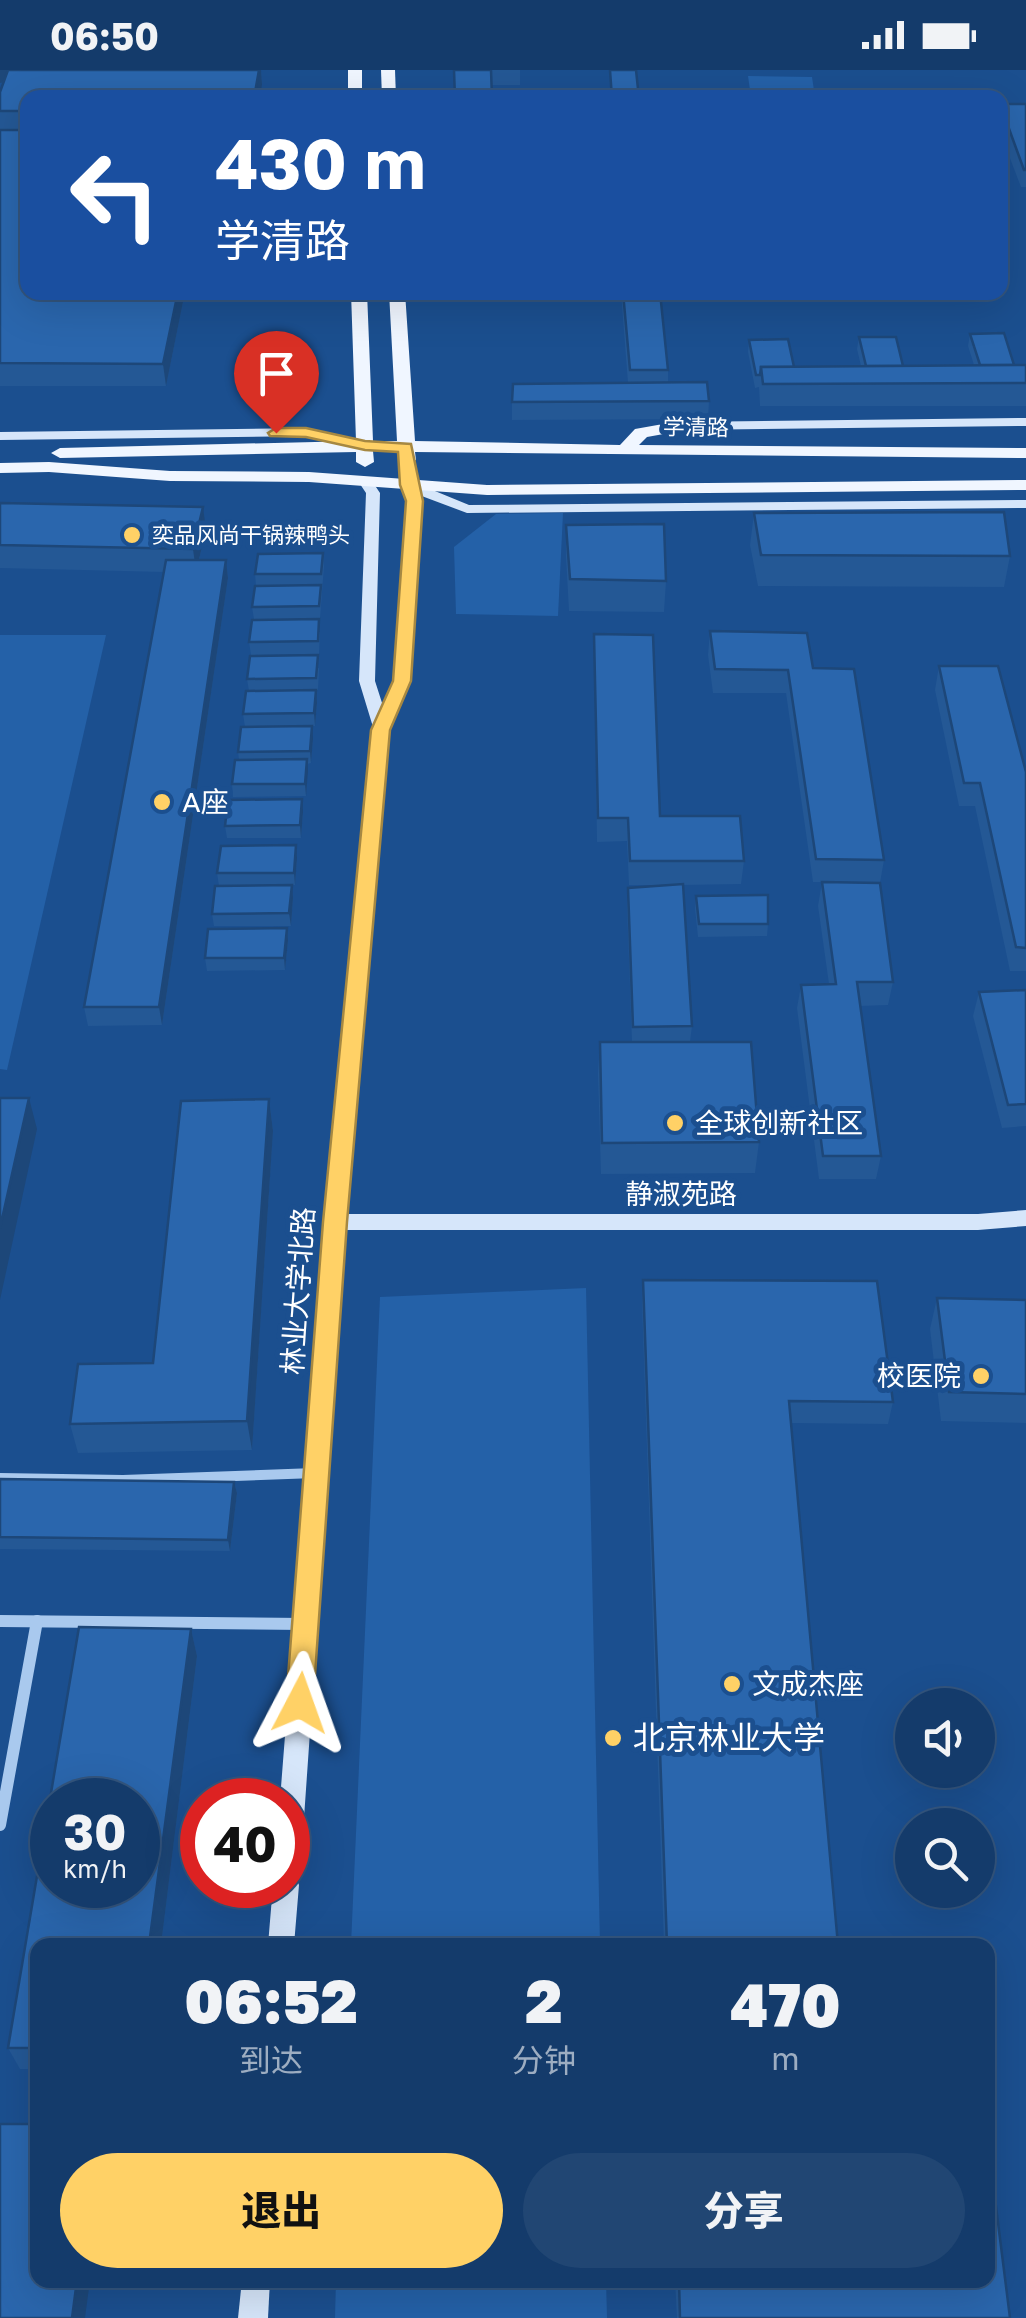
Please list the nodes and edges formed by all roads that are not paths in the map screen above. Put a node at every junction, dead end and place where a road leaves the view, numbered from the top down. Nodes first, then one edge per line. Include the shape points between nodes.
1 (359, 300) edge
2 (397, 300) edge
3 (1026, 422) edge
4 (680, 426) joint
5 (0, 436) edge
6 (365, 446) junction
7 (627, 447) junction
8 (406, 448) junction
9 (1026, 453) edge
10 (0, 454) edge
11 (0, 468) edge
12 (365, 482) junction
13 (408, 485) junction
14 (1026, 485) edge
15 (1026, 504) edge
16 (381, 727) junction
17 (1026, 1218) edge
18 (335, 1222) junction
19 (316, 1473) junction
20 (0, 1478) edge
21 (0, 1621) edge
22 (38, 1621) junction
23 (305, 1624) junction
24 (294, 1778) edge
25 (0, 1825) edge
26 (284, 1908) edge
27 (282, 1938) edge
28 (256, 2288) edge
29 (254, 2318) edge

1 - 6 main road
2 - 8 main road
3 - 4 street, 学清路
4 - 7 main road via 641,433
5 - 6 street, 学清路 via 306,432
6 - 8 main road, 学清路
6 - 10 main road, 学清路
6 - 12 main road
7 - 8 main road, 学清路
7 - 9 main road, 学清路
8 - 13 main road
11 - 12 main road
12 - 13 main road
12 - 16 street, 林业大学北路 via 373,492 368,682
13 - 14 main road
13 - 15 street via 467,509
13 - 16 street, 林业大学北路 via 414,501 402,681
16 - 18 street, 林业大学北路
17 - 18 street, 静淑苑路
18 - 19 street, 林业大学北路
19 - 20 street
19 - 23 street, 林业大学北路
21 - 22 street
22 - 23 street
22 - 25 street
23 - 24 street, 林业大学北路
26 - 27 street
28 - 29 street

